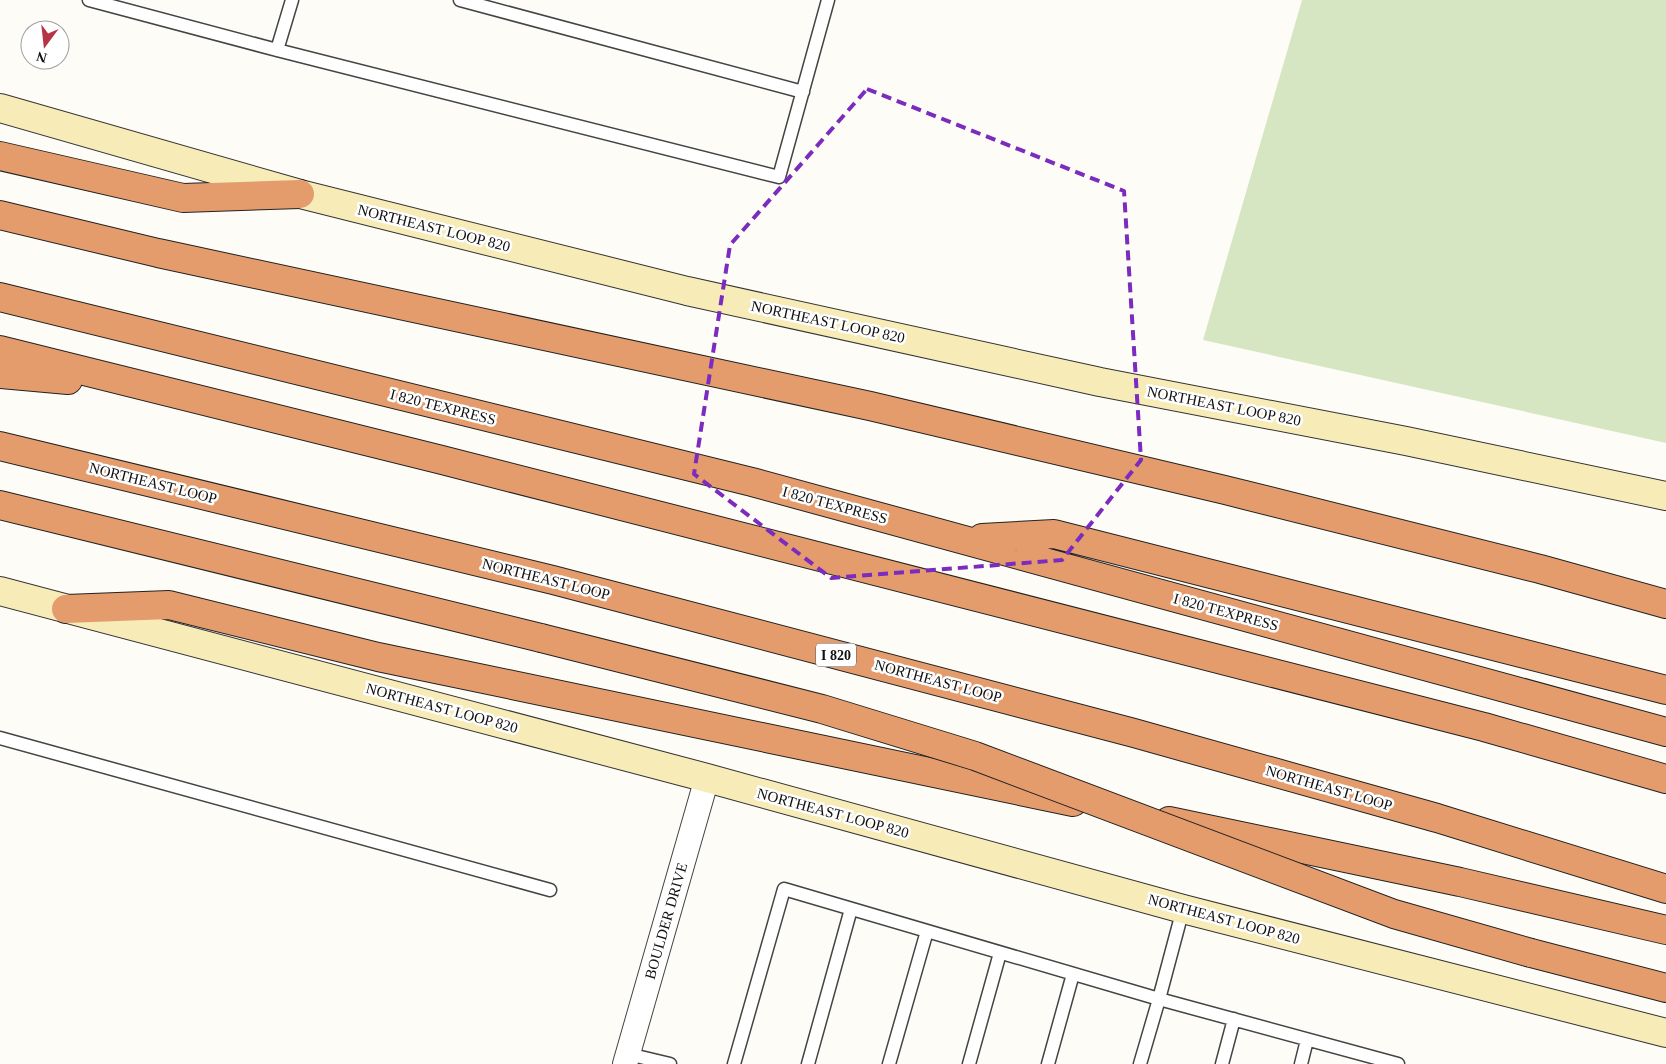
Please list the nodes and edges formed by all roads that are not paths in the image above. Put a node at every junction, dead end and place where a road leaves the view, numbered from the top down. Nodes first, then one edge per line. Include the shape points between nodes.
1 (89, 0) edge
2 (292, 0) edge
3 (460, 0) edge
4 (828, 0) edge
5 (277, 50) junction
6 (803, 92) junction
7 (0, 108) edge
8 (0, 156) edge
9 (300, 194) junction
10 (0, 215) edge
11 (0, 297) edge
12 (0, 350) edge
13 (0, 374) edge
14 (150, 387) junction
15 (0, 446) edge
16 (1666, 496) edge
17 (0, 505) edge
18 (961, 539) junction
19 (0, 591) edge
20 (1666, 604) edge
21 (66, 609) junction
22 (1666, 690) edge
23 (1666, 732) edge
24 (0, 738) edge
25 (707, 778) junction
26 (1666, 779) edge
27 (1666, 889) edge
28 (550, 890) dead end
29 (851, 908) junction
30 (1182, 909) junction
31 (1666, 930) edge
32 (926, 931) junction
33 (1000, 953) junction
34 (1073, 974) junction
35 (1666, 988) edge
36 (1159, 999) junction
37 (1234, 1020) junction
38 (1666, 1033) edge
39 (1308, 1040) junction
40 (627, 1059) edge
41 (1382, 1062) edge
42 (670, 1064) edge
43 (734, 1064) edge
44 (808, 1064) edge
45 (889, 1064) edge
46 (968, 1064) edge
47 (1048, 1064) edge
48 (1140, 1064) edge
49 (1222, 1064) edge
50 (1301, 1064) edge
51 (1398, 1064) edge

1 - 5 lane
2 - 5 lane
3 - 6 lane
4 - 6 lane
5 - 6 lane via 779,177
7 - 9 main road, NORTHEAST LOOP 820
8 - 9 highway via 183,198
9 - 16 main road, NORTHEAST LOOP 820 via 687,291 1100,382 1406,441
10 - 20 highway via 158,253 870,406 1234,492
11 - 18 highway, I 820 TEXPRESS via 752,482
12 - 14 highway
13 - 14 highway
14 - 26 highway via 1445,718
15 - 27 highway, NORTHEAST LOOP / I 820 via 553,580 1134,733 1437,818
17 - 35 highway, bridge via 822,709 975,756 1394,914
18 - 22 highway via 1054,534
18 - 23 highway, I 820 TEXPRESS
19 - 21 main road, NORTHEAST LOOP 820
21 - 25 main road, NORTHEAST LOOP 820
21 - 31 highway via 168,605 388,659 1460,882
24 - 28 lane
25 - 30 main road, NORTHEAST LOOP 820
25 - 40 street, BOULDER DRIVE
29 - 32 lane
29 - 43 lane via 784,889
29 - 44 lane
30 - 36 lane
30 - 38 main road, NORTHEAST LOOP 820
32 - 33 lane
32 - 45 lane
33 - 34 lane
33 - 46 lane
34 - 36 lane
34 - 47 lane
36 - 37 lane
36 - 48 lane
37 - 39 lane
37 - 49 lane
39 - 41 lane
39 - 50 lane
40 - 42 lane
41 - 51 lane

